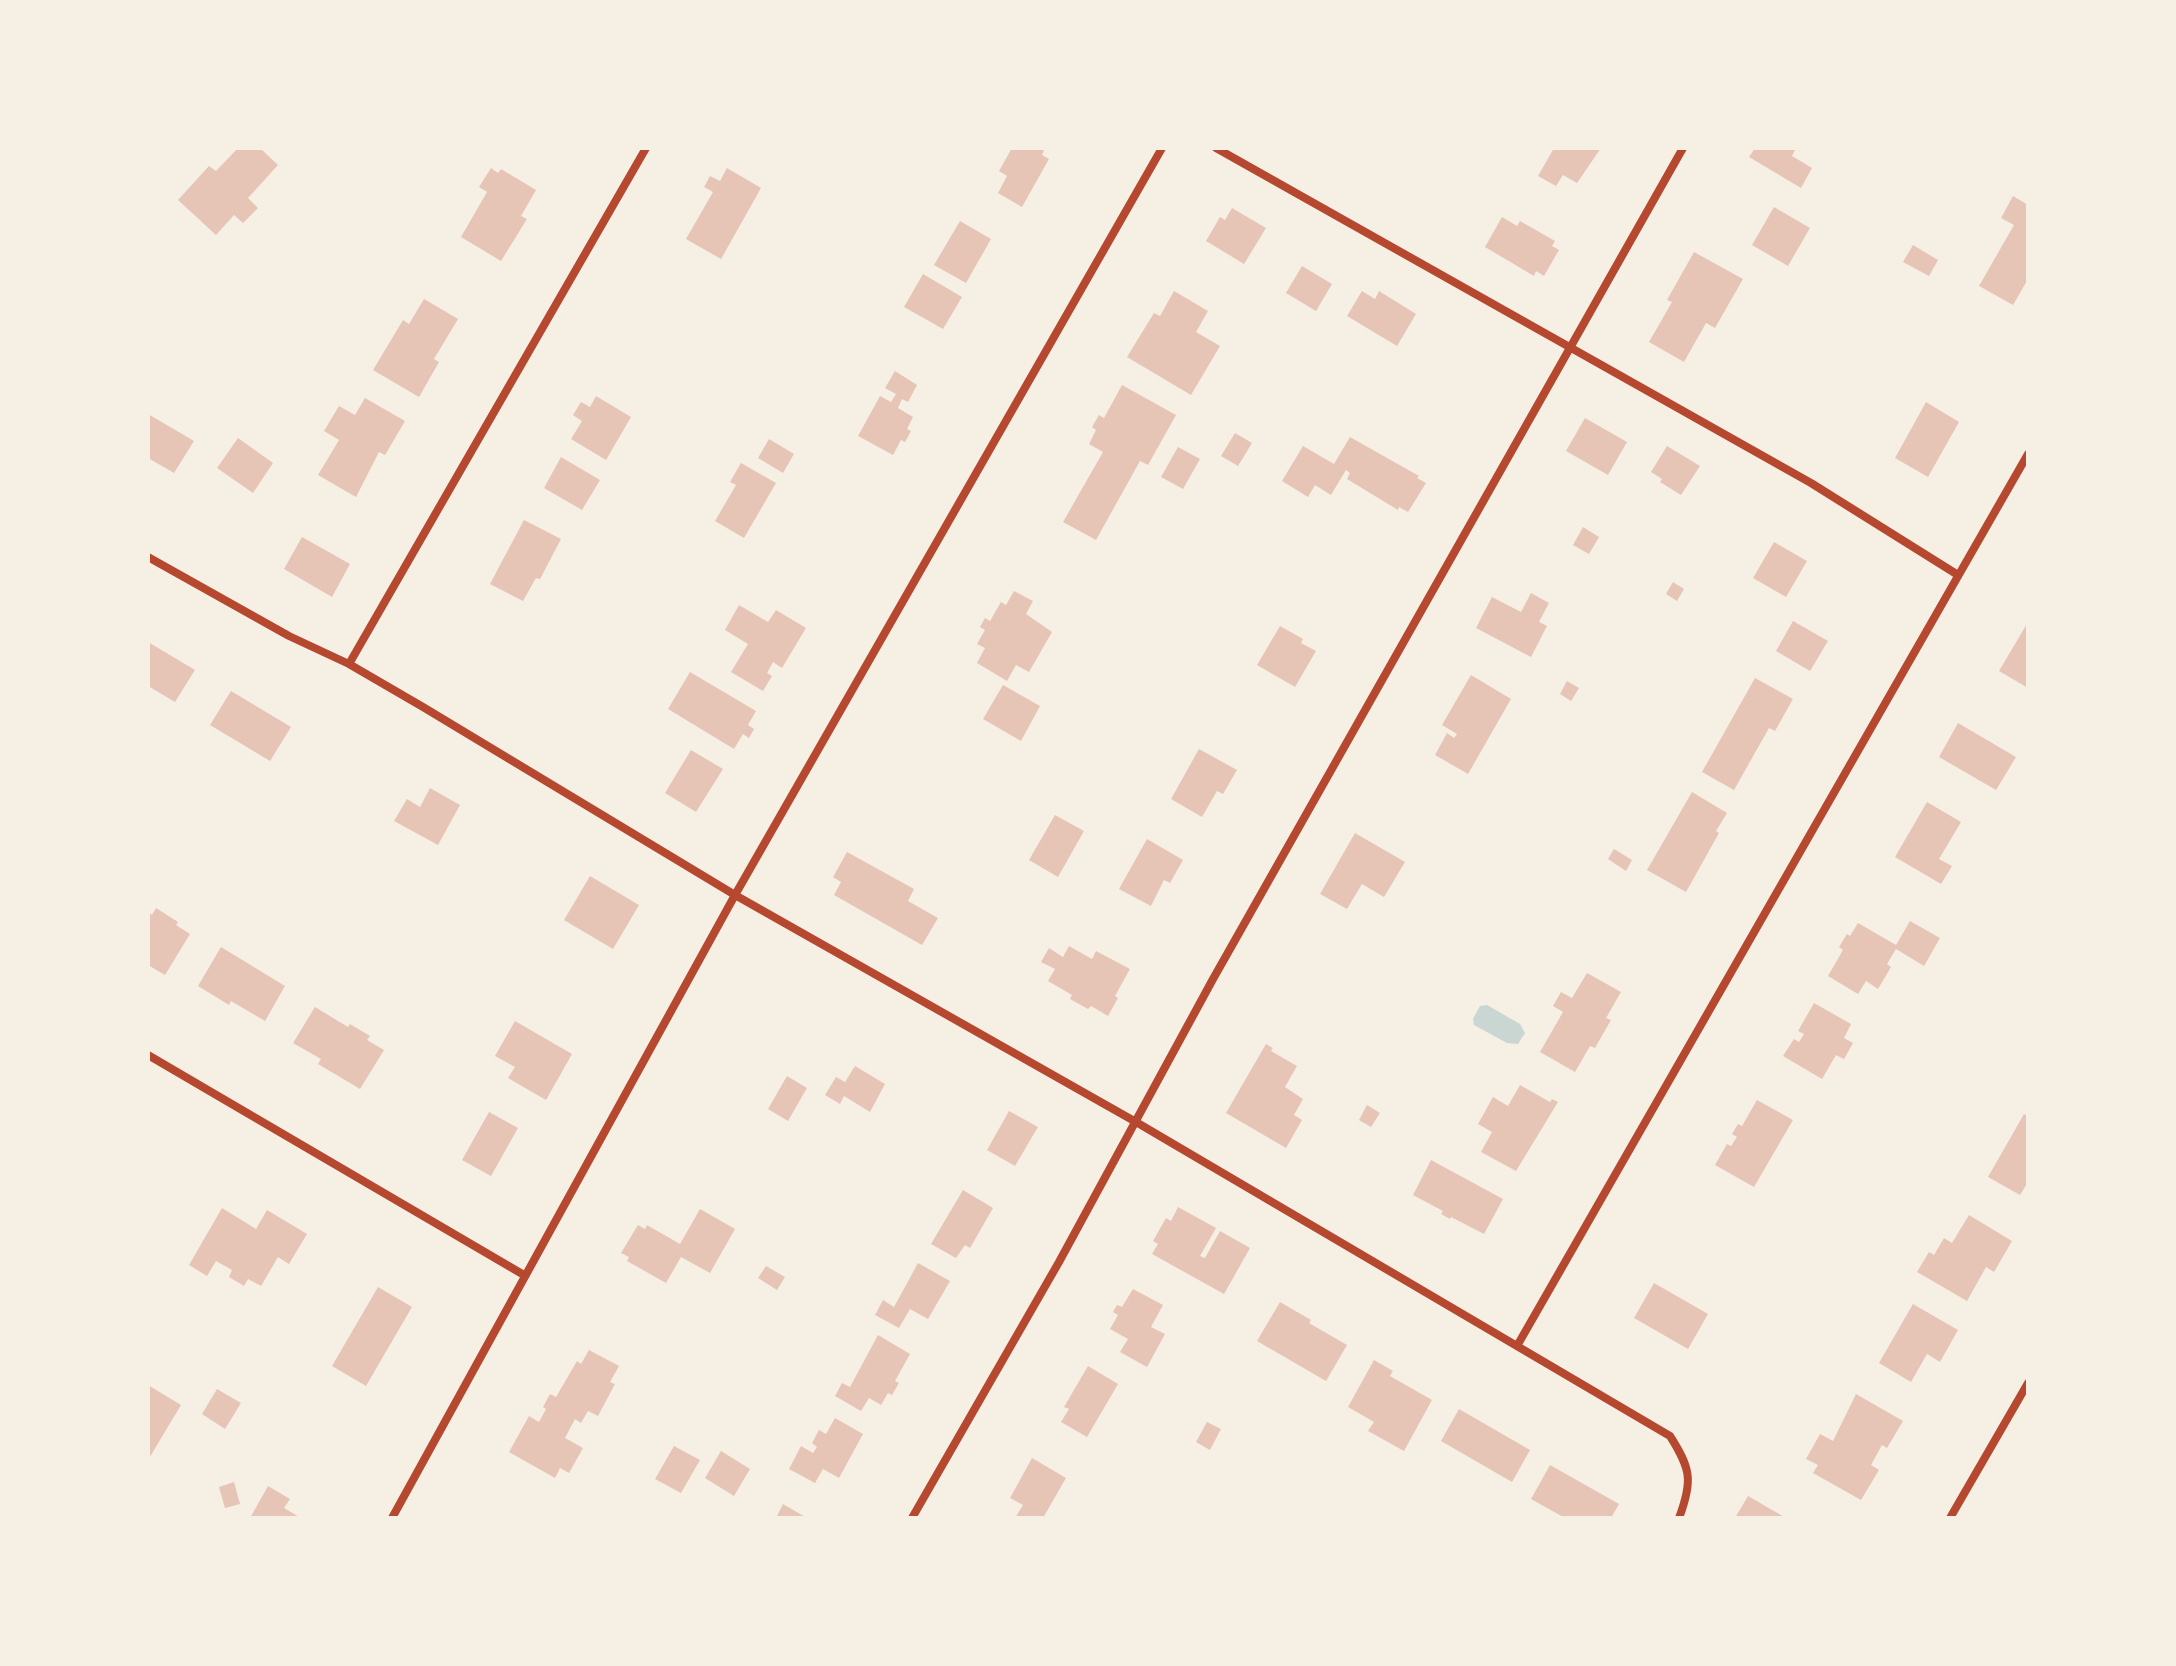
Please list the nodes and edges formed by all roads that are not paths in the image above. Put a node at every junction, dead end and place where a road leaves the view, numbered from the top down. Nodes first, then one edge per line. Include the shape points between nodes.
1 (646, 148) edge
2 (1162, 148) edge
3 (1216, 148) edge
4 (1683, 148) edge
5 (1571, 346) junction
6 (2028, 454) edge
7 (148, 557) edge
8 (1958, 575) junction
9 (349, 664) junction
10 (735, 895) junction
11 (148, 1055) edge
12 (1136, 1122) junction
13 (524, 1275) junction
14 (1517, 1346) junction
15 (2028, 1383) edge
16 (392, 1518) edge
17 (912, 1518) edge
18 (1679, 1518) edge
19 (1950, 1518) edge

1 - 9 street
2 - 10 street
3 - 5 street
4 - 5 street
5 - 8 street via 1811,483
5 - 12 street
6 - 8 street
7 - 9 street
8 - 14 street
9 - 10 street
10 - 12 street
10 - 13 street
11 - 13 street
12 - 14 street
12 - 17 street
13 - 16 street
14 - 18 street via 1670,1436 1686,1460 1689,1489
15 - 19 street

